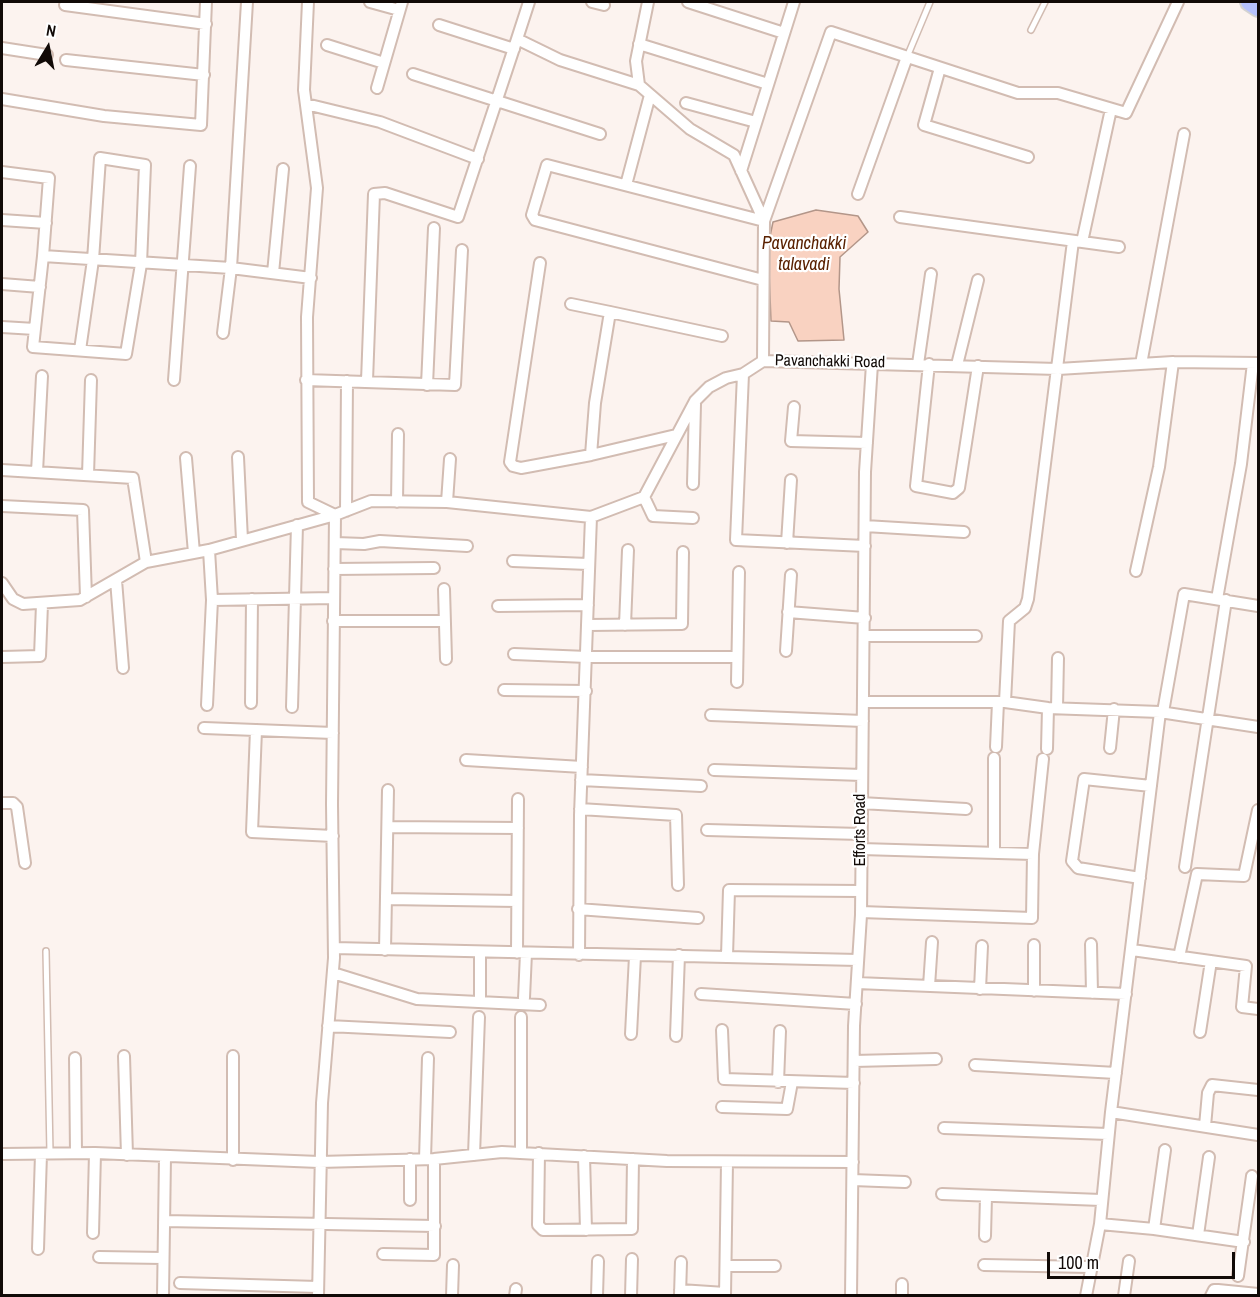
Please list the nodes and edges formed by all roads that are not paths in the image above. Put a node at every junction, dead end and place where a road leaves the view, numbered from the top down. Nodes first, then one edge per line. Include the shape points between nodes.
1 (206, 2) edge
2 (247, 2) edge
3 (308, 2) edge
4 (370, 2) edge
5 (529, 2) edge
6 (592, 2) edge
7 (648, 2) edge
8 (688, 2) edge
9 (794, 2) edge
10 (930, 2) edge
11 (1045, 2) edge
12 (1178, 2) edge
13 (1249, 2) edge
14 (65, 5) dead end
15 (604, 5) dead end
16 (400, 6) edge
17 (1258, 8) edge
18 (206, 24) junction
19 (439, 25) dead end
20 (1031, 30) dead end
21 (784, 33) junction
22 (516, 44) junction
23 (639, 44) junction
24 (327, 45) dead end
25 (2, 48) edge
26 (47, 55) dead end
27 (907, 57) junction
28 (66, 60) dead end
29 (384, 63) junction
30 (940, 68) junction
31 (413, 74) dead end
32 (204, 75) junction
33 (768, 84) junction
34 (639, 86) junction
35 (377, 88) dead end
36 (650, 95) junction
37 (2, 99) edge
38 (497, 103) junction
39 (686, 103) dead end
40 (306, 104) junction
41 (1111, 109) junction
42 (756, 122) junction
43 (600, 134) dead end
44 (1185, 134) dead end
45 (1028, 157) dead end
46 (478, 159) junction
47 (190, 166) dead end
48 (283, 169) dead end
49 (741, 171) junction
50 (2, 172) edge
51 (626, 185) junction
52 (858, 194) dead end
53 (900, 217) dead end
54 (2, 220) edge
55 (764, 221) junction
56 (46, 223) junction
57 (434, 228) dead end
58 (1078, 241) junction
59 (1119, 247) dead end
60 (462, 250) dead end
61 (43, 256) junction
62 (93, 260) junction
63 (540, 262) dead end
64 (141, 264) junction
65 (183, 267) junction
66 (231, 268) junction
67 (273, 273) junction
68 (931, 274) dead end
69 (311, 278) junction
70 (763, 280) junction
71 (978, 280) dead end
72 (2, 284) edge
73 (40, 287) junction
74 (571, 304) dead end
75 (610, 312) junction
76 (2, 327) edge
77 (35, 329) junction
78 (224, 333) dead end
79 (722, 336) dead end
80 (80, 350) junction
81 (764, 361) junction
82 (1173, 362) junction
83 (1256, 363) edge
84 (872, 364) junction
85 (918, 364) junction
86 (929, 364) junction
87 (1141, 364) junction
88 (957, 365) junction
89 (978, 366) junction
90 (1058, 369) junction
91 (743, 374) junction
92 (42, 376) dead end
93 (91, 380) dead end
94 (174, 380) dead end
95 (306, 380) junction
96 (347, 381) junction
97 (367, 381) junction
98 (427, 385) junction
99 (695, 401) junction
100 (794, 406) dead end
101 (398, 434) dead end
102 (676, 435) junction
103 (867, 442) junction
104 (591, 455) junction
105 (237, 457) dead end
106 (186, 458) dead end
107 (450, 459) dead end
108 (2, 470) edge
109 (37, 472) junction
110 (88, 475) junction
111 (791, 480) dead end
112 (693, 484) dead end
113 (644, 497) junction
114 (397, 502) junction
115 (447, 502) junction
116 (2, 506) edge
117 (340, 513) junction
118 (591, 517) junction
119 (693, 518) dead end
120 (297, 525) junction
121 (865, 526) junction
122 (964, 532) dead end
123 (242, 540) junction
124 (335, 543) junction
125 (787, 543) junction
126 (467, 546) dead end
127 (865, 546) junction
128 (209, 550) junction
129 (628, 550) dead end
130 (683, 552) dead end
131 (194, 553) junction
132 (513, 561) dead end
133 (146, 562) junction
134 (588, 564) junction
135 (434, 568) dead end
136 (334, 569) junction
137 (1136, 571) dead end
138 (739, 572) dead end
139 (791, 575) dead end
140 (116, 580) junction
141 (3, 584) edge
142 (444, 589) dead end
143 (86, 597) junction
144 (334, 598) junction
145 (252, 599) junction
146 (296, 599) junction
147 (1222, 599) junction
148 (212, 600) junction
149 (42, 604) junction
150 (588, 604) junction
151 (498, 606) dead end
152 (1258, 606) edge
153 (789, 612) junction
154 (865, 618) junction
155 (333, 621) junction
156 (444, 621) junction
157 (588, 625) junction
158 (626, 625) junction
159 (865, 636) junction
160 (976, 636) dead end
161 (786, 651) dead end
162 (514, 654) dead end
163 (2, 657) edge
164 (587, 657) junction
165 (736, 657) junction
166 (1058, 658) dead end
167 (446, 659) dead end
168 (123, 668) dead end
169 (736, 682) dead end
170 (504, 690) dead end
171 (586, 691) junction
172 (863, 702) junction
173 (1001, 702) junction
174 (251, 703) dead end
175 (207, 705) dead end
176 (292, 707) dead end
177 (1053, 708) junction
178 (1114, 709) junction
179 (1162, 712) junction
180 (711, 715) dead end
181 (1206, 717) junction
182 (862, 720) junction
183 (1258, 727) edge
184 (204, 728) dead end
185 (256, 730) junction
186 (333, 734) junction
187 (1110, 748) dead end
188 (466, 760) dead end
189 (582, 767) junction
190 (714, 770) dead end
191 (862, 775) junction
192 (581, 780) junction
193 (701, 786) dead end
194 (1151, 786) junction
195 (388, 790) dead end
196 (518, 800) dead end
197 (2, 802) edge
198 (861, 803) junction
199 (580, 809) junction
200 (966, 809) dead end
201 (1258, 810) edge
202 (388, 827) junction
203 (518, 828) junction
204 (1257, 829) edge
205 (707, 830) dead end
206 (861, 834) junction
207 (333, 836) junction
208 (861, 849) junction
209 (994, 853) junction
210 (1034, 854) junction
211 (25, 862) dead end
212 (1185, 867) dead end
213 (1140, 878) junction
214 (678, 885) dead end
215 (861, 891) junction
216 (387, 899) junction
217 (517, 901) junction
218 (578, 909) junction
219 (861, 912) junction
220 (698, 918) dead end
221 (932, 942) dead end
222 (1091, 944) dead end
223 (1034, 945) dead end
224 (982, 946) dead end
225 (334, 948) junction
226 (385, 950) junction
227 (1132, 950) junction
228 (46, 951) dead end
229 (480, 952) junction
230 (521, 953) junction
231 (579, 956) junction
232 (635, 956) junction
233 (679, 956) junction
234 (727, 956) junction
235 (1179, 957) junction
236 (858, 960) junction
237 (1211, 961) junction
238 (333, 973) junction
239 (857, 983) junction
240 (929, 986) junction
241 (980, 989) junction
242 (1034, 991) junction
243 (1092, 993) junction
244 (701, 994) dead end
245 (1126, 994) junction
246 (480, 997) dead end
247 (524, 998) dead end
248 (856, 1004) junction
249 (540, 1005) dead end
250 (1258, 1009) edge
251 (479, 1017) dead end
252 (521, 1017) dead end
253 (328, 1026) junction
254 (722, 1030) dead end
255 (780, 1031) dead end
256 (450, 1032) dead end
257 (1200, 1032) dead end
258 (631, 1034) dead end
259 (676, 1036) dead end
260 (124, 1056) dead end
261 (233, 1056) dead end
262 (75, 1058) dead end
263 (428, 1058) dead end
264 (936, 1059) dead end
265 (854, 1061) junction
266 (975, 1065) dead end
267 (1116, 1073) junction
268 (778, 1082) junction
269 (792, 1082) junction
270 (854, 1083) junction
271 (1258, 1090) edge
272 (722, 1107) dead end
273 (1111, 1112) junction
274 (1205, 1126) junction
275 (944, 1128) dead end
276 (1108, 1134) junction
277 (1258, 1135) edge
278 (1165, 1150) dead end
279 (76, 1153) junction
280 (95, 1153) junction
281 (520, 1153) junction
282 (538, 1153) junction
283 (2, 1154) edge
284 (46, 1154) junction
285 (127, 1155) junction
286 (474, 1155) junction
287 (584, 1156) junction
288 (165, 1157) junction
289 (1209, 1157) dead end
290 (410, 1159) junction
291 (429, 1159) junction
292 (633, 1159) junction
293 (234, 1160) junction
294 (319, 1162) junction
295 (727, 1162) junction
296 (853, 1162) junction
297 (1252, 1176) dead end
298 (853, 1180) junction
299 (905, 1182) dead end
300 (942, 1194) dead end
301 (986, 1196) junction
302 (410, 1200) dead end
303 (1101, 1200) junction
304 (164, 1221) junction
305 (1100, 1224) junction
306 (319, 1225) junction
307 (435, 1226) junction
308 (1154, 1229) junction
309 (586, 1230) junction
310 (93, 1233) dead end
311 (1197, 1235) junction
312 (985, 1236) dead end
313 (1244, 1242) junction
314 (38, 1249) dead end
315 (383, 1254) dead end
316 (99, 1257) dead end
317 (163, 1258) junction
318 (632, 1259) dead end
319 (598, 1261) dead end
320 (1129, 1261) dead end
321 (681, 1262) dead end
322 (984, 1264) dead end
323 (453, 1265) dead end
324 (726, 1266) junction
325 (775, 1266) dead end
326 (1090, 1266) junction
327 (1238, 1276) dead end
328 (180, 1283) dead end
329 (318, 1291) edge
330 (680, 1293) edge
331 (725, 1294) edge
332 (1258, 1294) edge
333 (163, 1296) edge
334 (452, 1296) edge
335 (597, 1296) edge
336 (631, 1296) edge
337 (851, 1296) edge
338 (1086, 1296) edge
339 (1124, 1296) edge
340 (1211, 1296) edge

1 - 18 street
2 - 66 street
3 - 40 street
4 - 16 street
5 - 22 street
6 - 15 street
7 - 23 street
8 - 21 street
9 - 21 street
10 - 27 lane
11 - 20 lane
12 - 41 street via 1126,113
13 - 17 main road
14 - 18 street
16 - 29 street
18 - 32 street
19 - 22 street
21 - 33 street
22 - 34 street
22 - 38 street
23 - 33 street
23 - 34 street
24 - 29 street
25 - 26 street
27 - 30 street
27 - 52 street
27 - 55 street via 831,32
28 - 32 street
29 - 35 street
30 - 41 street via 1018,93 1058,93
30 - 45 street via 924,125
31 - 38 street
32 - 37 street via 201,124 104,116
33 - 42 street
34 - 36 street
36 - 49 street via 690,129 734,155
36 - 51 street
38 - 43 street
38 - 46 street
39 - 42 street
40 - 46 street via 373,120
40 - 69 street via 317,188
41 - 58 street
42 - 49 street
44 - 87 street
46 - 97 street via 458,217 385,193 374,194
47 - 65 street
48 - 67 street
49 - 55 street
50 - 56 street via 49,178
51 - 55 street
51 - 70 street via 548,165 532,219
53 - 58 street
54 - 56 street
55 - 70 street
56 - 61 street
57 - 98 street
58 - 59 street
58 - 90 street
60 - 98 street via 457,381 451,387
61 - 62 street
61 - 73 street
62 - 64 street
62 - 64 street via 100,158 145,165
62 - 80 street
63 - 104 street via 510,462 521,468
64 - 65 street
64 - 80 street via 126,354
65 - 66 street
65 - 94 street
66 - 67 street
66 - 78 street
67 - 69 street
68 - 85 street
69 - 95 street
70 - 81 street
71 - 88 street
72 - 73 street
73 - 77 street
74 - 75 street
75 - 79 street
75 - 104 street
76 - 77 street
77 - 80 street via 33,347
81 - 84 street, Pavanchakki Road
81 - 91 street, Pavanchakki Road
82 - 83 street, Pavanchakki Road
82 - 87 street, Pavanchakki Road
82 - 137 street via 1159,468
83 - 147 street
84 - 85 street, Pavanchakki Road
84 - 103 street, Efforts Road
85 - 86 street, Pavanchakki Road
86 - 88 street, Pavanchakki Road
86 - 89 street via 916,486 953,493 959,488
87 - 90 street, Pavanchakki Road
88 - 89 street, Pavanchakki Road
89 - 90 street, Pavanchakki Road
90 - 173 street via 1027,604 1009,621
91 - 99 street, Pavanchakki Road via 709,387
91 - 125 street via 736,540
92 - 109 street
93 - 110 street
95 - 96 street
95 - 117 street via 308,501
96 - 97 street
96 - 117 street
97 - 98 street
99 - 102 street, Pavanchakki Road
99 - 112 street
100 - 103 street via 791,441
101 - 114 street
102 - 104 street
102 - 113 street, Pavanchakki Road
103 - 121 street, Efforts Road
105 - 123 street
106 - 131 street
107 - 115 street
108 - 109 street
109 - 110 street
110 - 133 street via 133,478
111 - 125 street
113 - 118 street
113 - 119 street via 653,516
114 - 115 street
114 - 117 street via 372,501
115 - 118 street
116 - 143 street via 83,510
117 - 120 street
117 - 124 street
118 - 134 street
120 - 123 street
120 - 146 street
121 - 122 street
121 - 127 street, Efforts Road
123 - 128 street
124 - 126 street via 380,541
124 - 136 street
125 - 127 street
127 - 154 street, Efforts Road
128 - 131 street
128 - 148 street
129 - 158 street
130 - 158 street via 682,624
131 - 133 street
132 - 134 street
133 - 140 street
134 - 150 street
135 - 136 street
136 - 144 street
138 - 165 street
139 - 153 street
140 - 143 street
140 - 168 street
141 - 149 street via 13,599 23,604
142 - 156 street
143 - 149 street
144 - 146 street
144 - 155 street
145 - 146 street
145 - 148 street
145 - 174 street
146 - 176 street
147 - 152 street
147 - 179 street via 1184,594
147 - 181 street
148 - 175 street
149 - 163 street via 39,656
150 - 151 street
150 - 157 street
153 - 154 street
153 - 161 street
154 - 159 street, Efforts Road
155 - 156 street
155 - 186 street
156 - 167 street
157 - 158 street
157 - 164 street
159 - 160 street
159 - 172 street, Efforts Road
162 - 164 street
164 - 165 street
164 - 171 street
165 - 169 street
166 - 177 street
170 - 171 street
171 - 189 street
172 - 173 street
172 - 182 street, Efforts Road
173 - 177 street
173 - 209 street via 995,753
177 - 178 street
177 - 210 street
178 - 179 street
178 - 187 street
179 - 181 street
179 - 194 street
180 - 182 street
181 - 183 street
181 - 212 street
182 - 191 street, Efforts Road
184 - 185 street
185 - 186 street
185 - 207 street via 252,832
186 - 207 street
188 - 189 street
189 - 192 street
190 - 191 street
191 - 198 street, Efforts Road
192 - 193 street
192 - 199 street
194 - 213 street
194 - 213 street via 1084,779 1072,861 1078,868
195 - 202 street
196 - 203 street
197 - 211 street via 17,807
198 - 200 street
198 - 206 street, Efforts Road
199 - 214 street via 676,816
199 - 218 street
201 - 204 street
202 - 203 street
202 - 216 street
203 - 217 street
204 - 235 street via 1244,876 1197,874
205 - 206 street
206 - 208 street, Efforts Road
207 - 225 street
208 - 209 street
208 - 215 street, Efforts Road
209 - 210 street
210 - 219 street via 1032,918
213 - 227 street
215 - 219 street, Efforts Road
215 - 234 street via 729,890
216 - 217 street
216 - 226 street
217 - 230 street
218 - 220 street
218 - 231 street
219 - 236 street, Efforts Road
221 - 240 street
222 - 243 street
223 - 242 street
224 - 241 street
225 - 226 street
225 - 238 street
226 - 229 street
227 - 235 street
227 - 245 street
228 - 284 lane
229 - 230 street
229 - 246 street
230 - 231 street
230 - 247 street
231 - 232 street
232 - 233 street
232 - 258 street
233 - 234 street
233 - 259 street
234 - 236 street
235 - 237 street
236 - 239 street, Efforts Road
237 - 250 street via 1246,966 1242,1007
237 - 257 street
238 - 249 street via 417,999
238 - 253 street
239 - 240 street
239 - 248 street, Efforts Road
240 - 241 street
241 - 242 street
242 - 243 street
243 - 245 street
244 - 248 street
245 - 267 street
248 - 265 street, Efforts Road
251 - 286 street
252 - 281 street
253 - 256 street
253 - 294 street
254 - 268 street via 724,1079
255 - 268 street
260 - 285 street
261 - 293 street
262 - 279 street
263 - 291 street
264 - 265 street
265 - 270 street, Efforts Road
266 - 267 street
267 - 273 street
268 - 269 street
269 - 270 street
269 - 272 street via 787,1109
270 - 296 street, Efforts Road
271 - 274 street via 1212,1085
273 - 274 street
273 - 276 street
274 - 277 street
275 - 276 street
276 - 303 street
278 - 308 street
279 - 280 street
279 - 284 street
280 - 285 street
280 - 310 street
281 - 282 street
281 - 286 street
282 - 287 street
282 - 309 street via 539,1229
283 - 284 street
284 - 314 street
285 - 288 street
286 - 291 street
287 - 292 street
287 - 309 street
288 - 293 street
288 - 304 street
289 - 311 street
290 - 291 street
290 - 294 street
290 - 302 street
291 - 307 street
292 - 295 street
292 - 309 street via 634,1226 628,1230
293 - 294 street
294 - 306 street
295 - 296 street
295 - 324 street
296 - 298 street, Efforts Road
297 - 313 street
298 - 299 street
298 - 337 street, Efforts Road
300 - 301 street
301 - 303 street
301 - 312 street
303 - 305 street
304 - 306 street
304 - 317 street
305 - 308 street
305 - 326 street
306 - 307 street
306 - 329 street
307 - 315 street via 434,1255
308 - 311 street
311 - 313 street
313 - 327 street
316 - 317 street
317 - 333 street
318 - 336 street
319 - 335 street
320 - 339 street
321 - 330 street
322 - 326 street
323 - 334 street
324 - 325 street
324 - 331 street
326 - 338 street
328 - 329 street
330 - 331 street
332 - 340 street via 1214,1290

